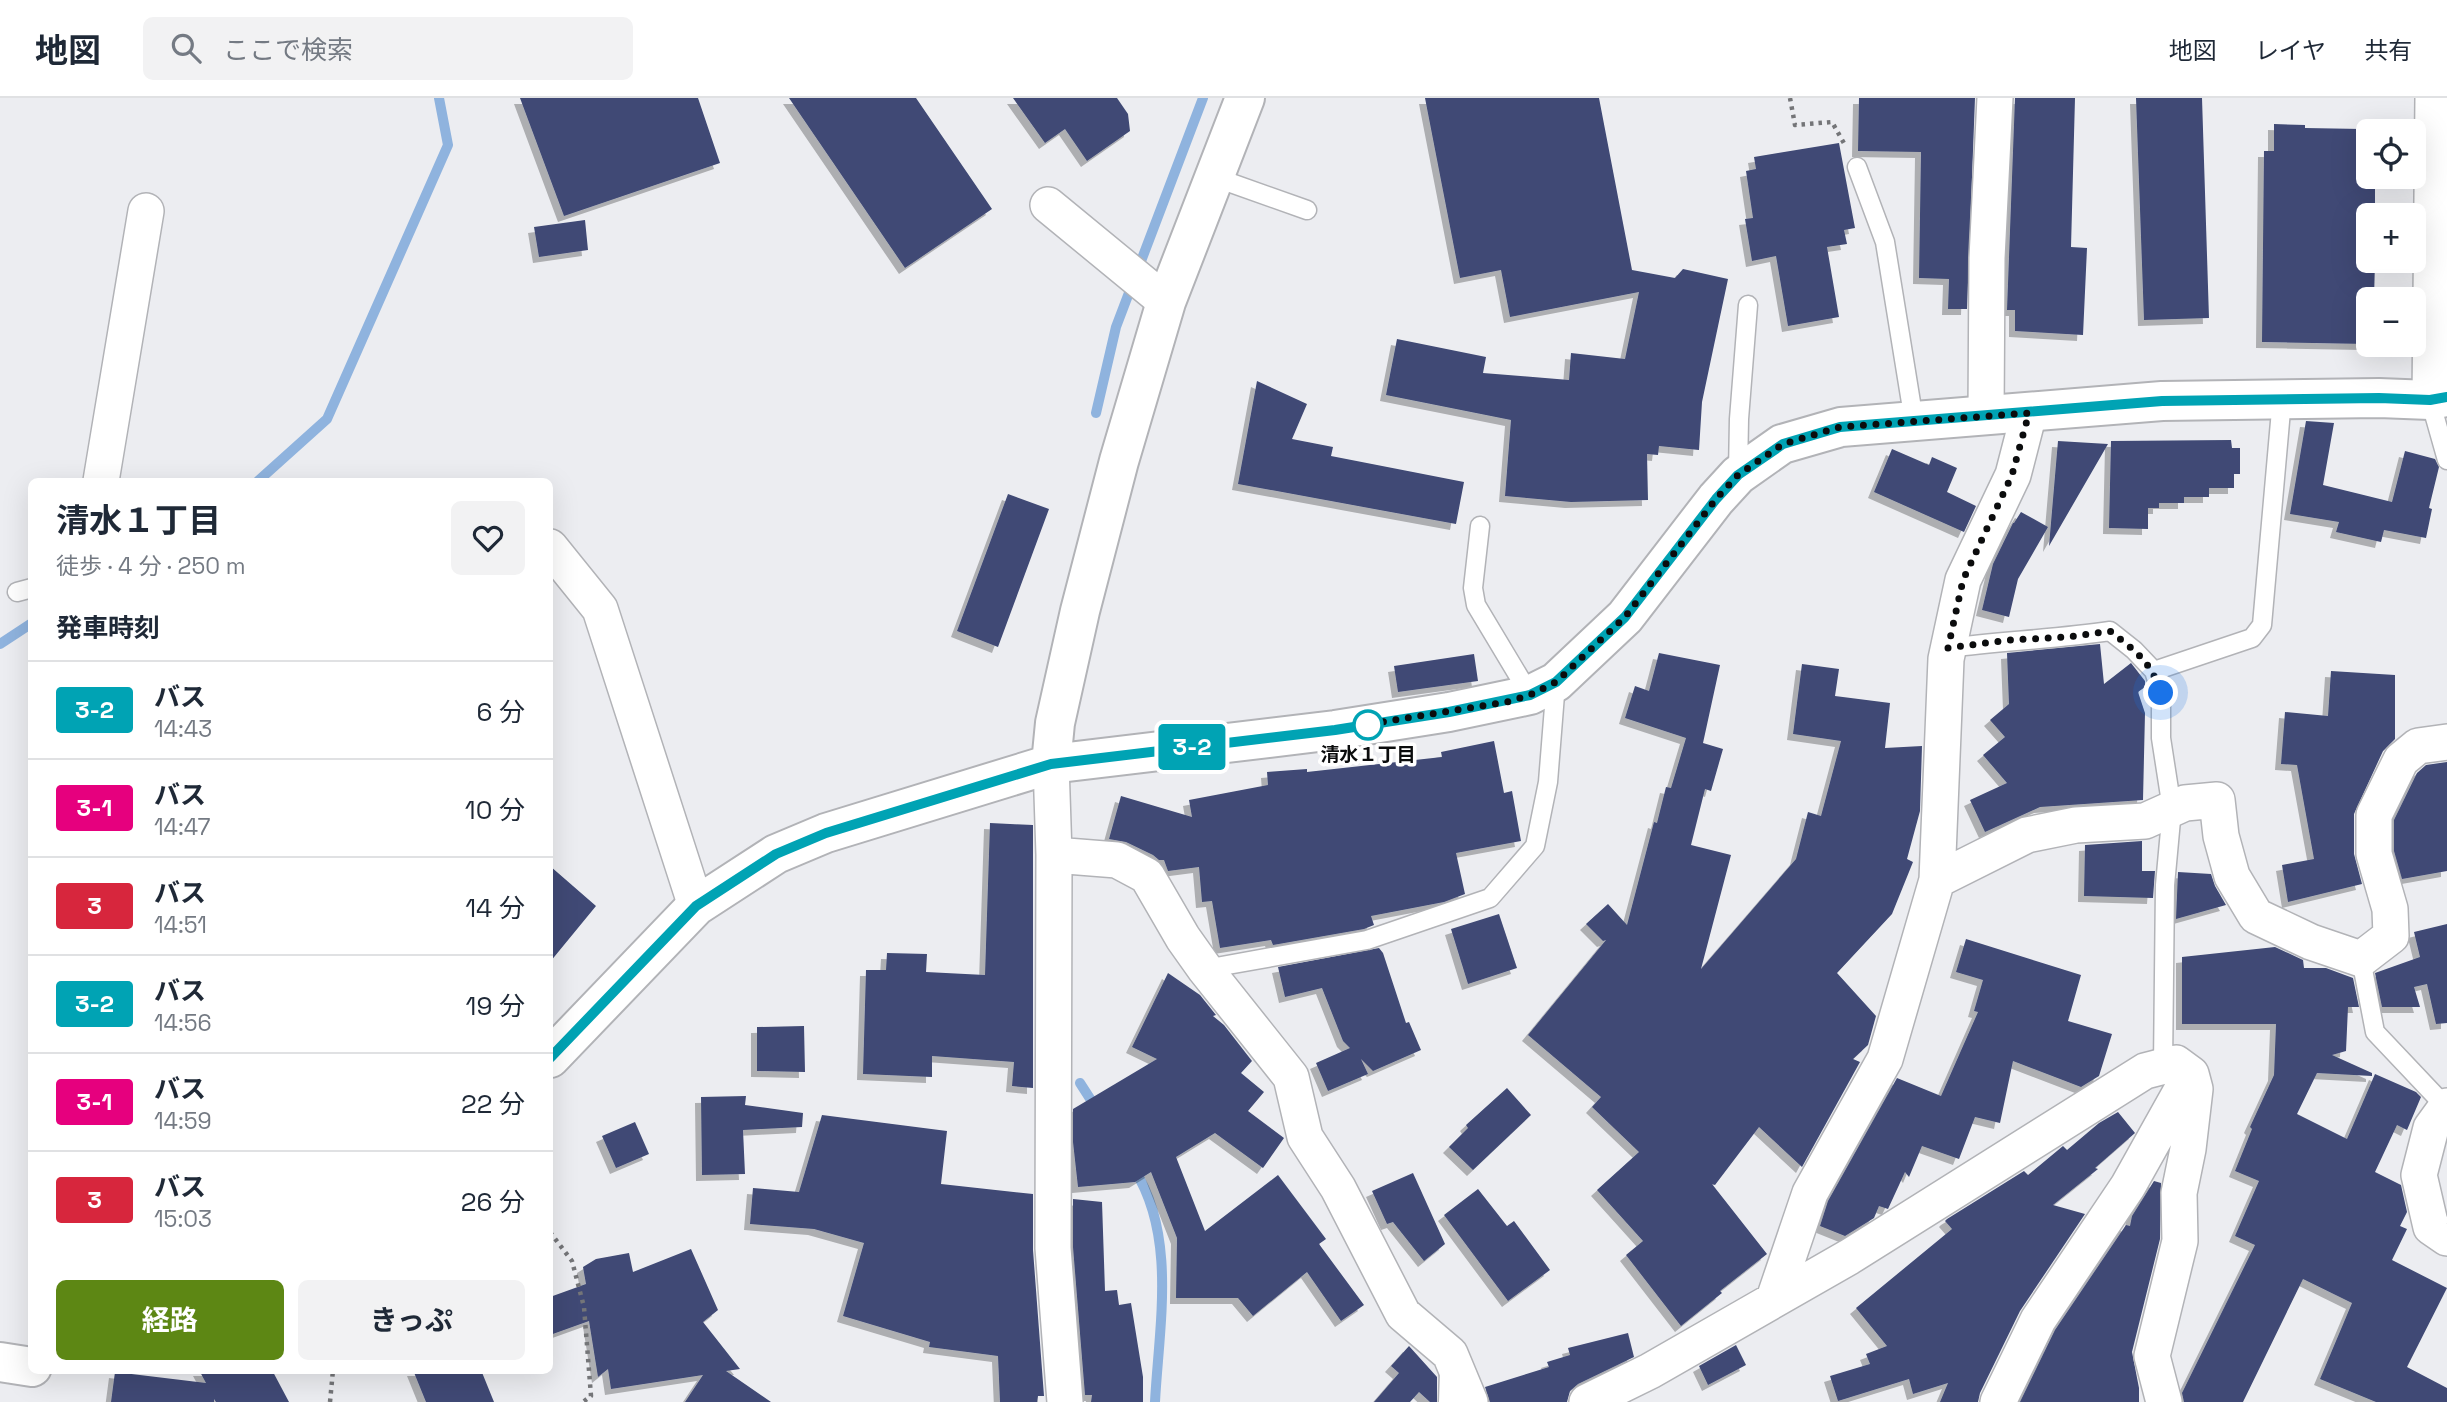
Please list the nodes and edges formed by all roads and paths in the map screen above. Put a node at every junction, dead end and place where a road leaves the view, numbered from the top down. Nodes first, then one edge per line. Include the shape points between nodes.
1 (1245, 98) edge
2 (1790, 98) edge
3 (1995, 98) edge
4 (2433, 98) edge
5 (1857, 167) joint
6 (1214, 177) junction
7 (1048, 205) dead end
8 (1307, 209) dead end
9 (146, 212) dead end
10 (1166, 302) junction
11 (1748, 305) dead end
12 (2282, 399) junction
13 (2438, 399) edge
14 (2029, 413) junction
15 (1986, 415) junction
16 (1914, 421) junction
17 (2447, 460) edge
18 (1738, 475) junction
19 (102, 478) edge
20 (1480, 526) dead end
21 (553, 551) edge
22 (1948, 648) junction
23 (2154, 671) junction
24 (1543, 689) junction
25 (2447, 742) edge
26 (1051, 764) junction
27 (2172, 809) junction
28 (1054, 855) junction
29 (1937, 880) junction
30 (696, 906) junction
31 (2361, 959) junction
32 (1205, 969) junction
33 (553, 1055) edge
34 (2177, 1070) junction
35 (2447, 1106) edge
36 (553, 1236) edge
37 (2447, 1238) edge
38 (1774, 1299) junction
39 (1450, 1354) junction
40 (0, 1362) edge
41 (28, 1366) edge
42 (334, 1374) edge
43 (330, 1402) edge
44 (583, 1402) edge
45 (1065, 1402) edge
46 (1448, 1402) edge
47 (1470, 1402) edge
48 (1587, 1402) edge
49 (1998, 1402) edge
50 (2164, 1402) edge

1 - 6 street
2 - 5 path via 1795,125 1832,121
3 - 15 street
4 - 13 street
5 - 16 lane via 1885,242
6 - 8 lane
6 - 10 street
7 - 10 street
9 - 19 street
10 - 26 street via 1080,611 1055,723
11 - 18 lane
12 - 13 street
12 - 14 street via 2162,401
12 - 23 lane via 2262,625 2252,638
13 - 17 lane
14 - 15 street
14 - 22 street via 2012,475 1963,580
15 - 16 street
16 - 18 street via 1840,427 1783,444
18 - 24 street via 1625,617
20 - 24 lane via 1473,588 1476,605
21 - 30 street via 600,609
22 - 23 lane via 2110,631
22 - 29 street
23 - 27 lane via 2161,693 2161,738
24 - 26 street via 1449,712 1335,730
24 - 32 lane via 1548,782 1535,846 1490,898 1367,940
25 - 31 street via 2418,746 2401,761 2374,815 2374,854 2390,909 2390,936
26 - 28 street
26 - 30 street via 826,833 776,854
27 - 29 street via 2145,821 2076,825 2026,835
27 - 31 street via 2217,800 2232,876 2256,916
27 - 34 lane via 2165,885
28 - 32 street via 1117,860 1147,876
28 - 45 street via 1053,1248
29 - 38 street via 1885,1059 1810,1193
30 - 33 street
31 - 35 lane via 2375,1032
32 - 39 street via 1291,1077 1305,1137 1338,1188 1403,1314
34 - 38 street via 2145,1072
34 - 49 street via 2128,1186 2038,1320
34 - 50 street via 2195,1090 2179,1193 2180,1241 2152,1356
35 - 37 street via 2431,1128 2419,1175 2431,1227
36 - 44 path via 572,1261 584,1307 591,1396
38 - 48 street
39 - 46 lane
39 - 47 street
40 - 41 street
42 - 43 path

